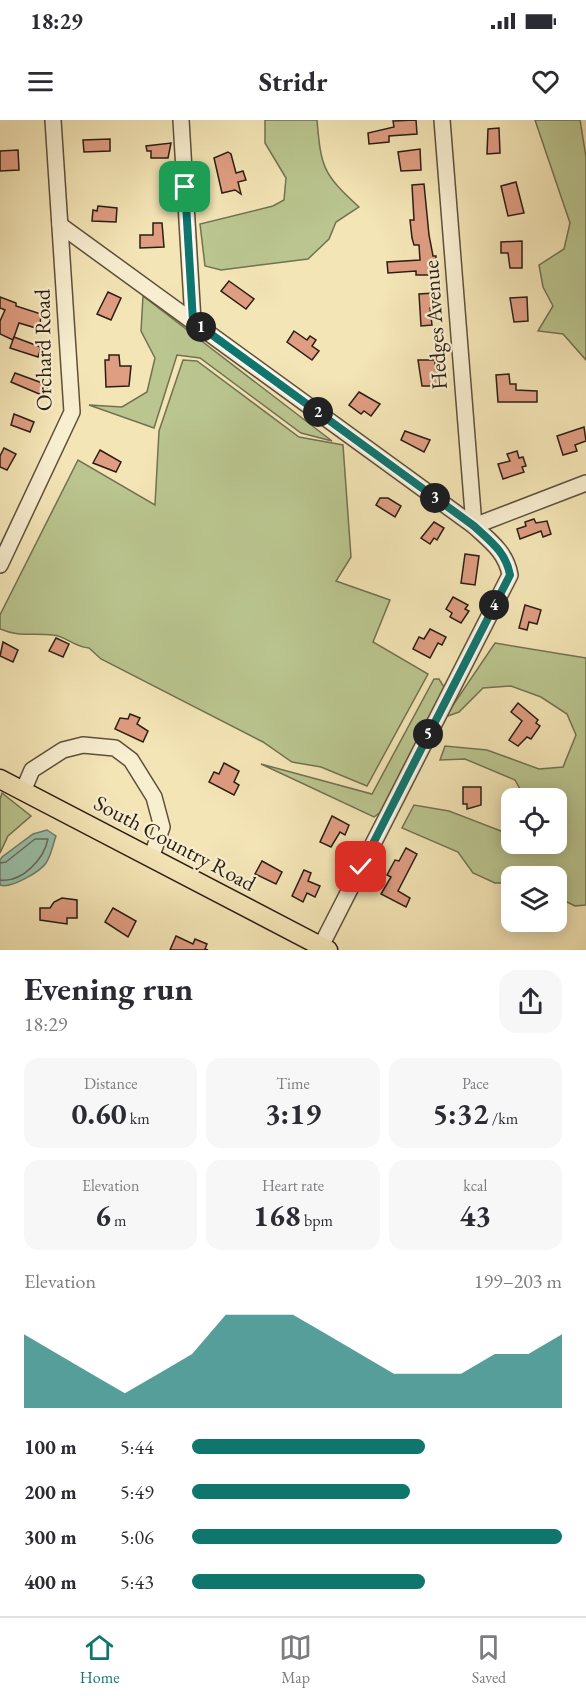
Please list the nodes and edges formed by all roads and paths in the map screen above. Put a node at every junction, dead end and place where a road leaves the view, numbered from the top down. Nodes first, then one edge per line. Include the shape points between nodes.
1 (53, 120) edge
2 (181, 120) edge
3 (442, 120) edge
4 (60, 225) junction
5 (193, 321) junction
6 (586, 483) edge
7 (474, 526) junction
8 (0, 564) edge
9 (0, 779) edge
10 (23, 791) junction
11 (151, 858) junction
12 (322, 949) edge

1 - 4 street, Orchard Road
2 - 5 street
3 - 7 street, Hedges Avenue
4 - 5 street
4 - 8 street, Orchard Road via 72,412
5 - 7 street
6 - 7 street
7 - 12 street via 503,554 510,575
9 - 10 main road, South Country Road
10 - 11 main road, South Country Road
10 - 11 street via 32,770 63,750 83,745 115,748 131,760 154,797 162,826
11 - 12 main road, South Country Road

